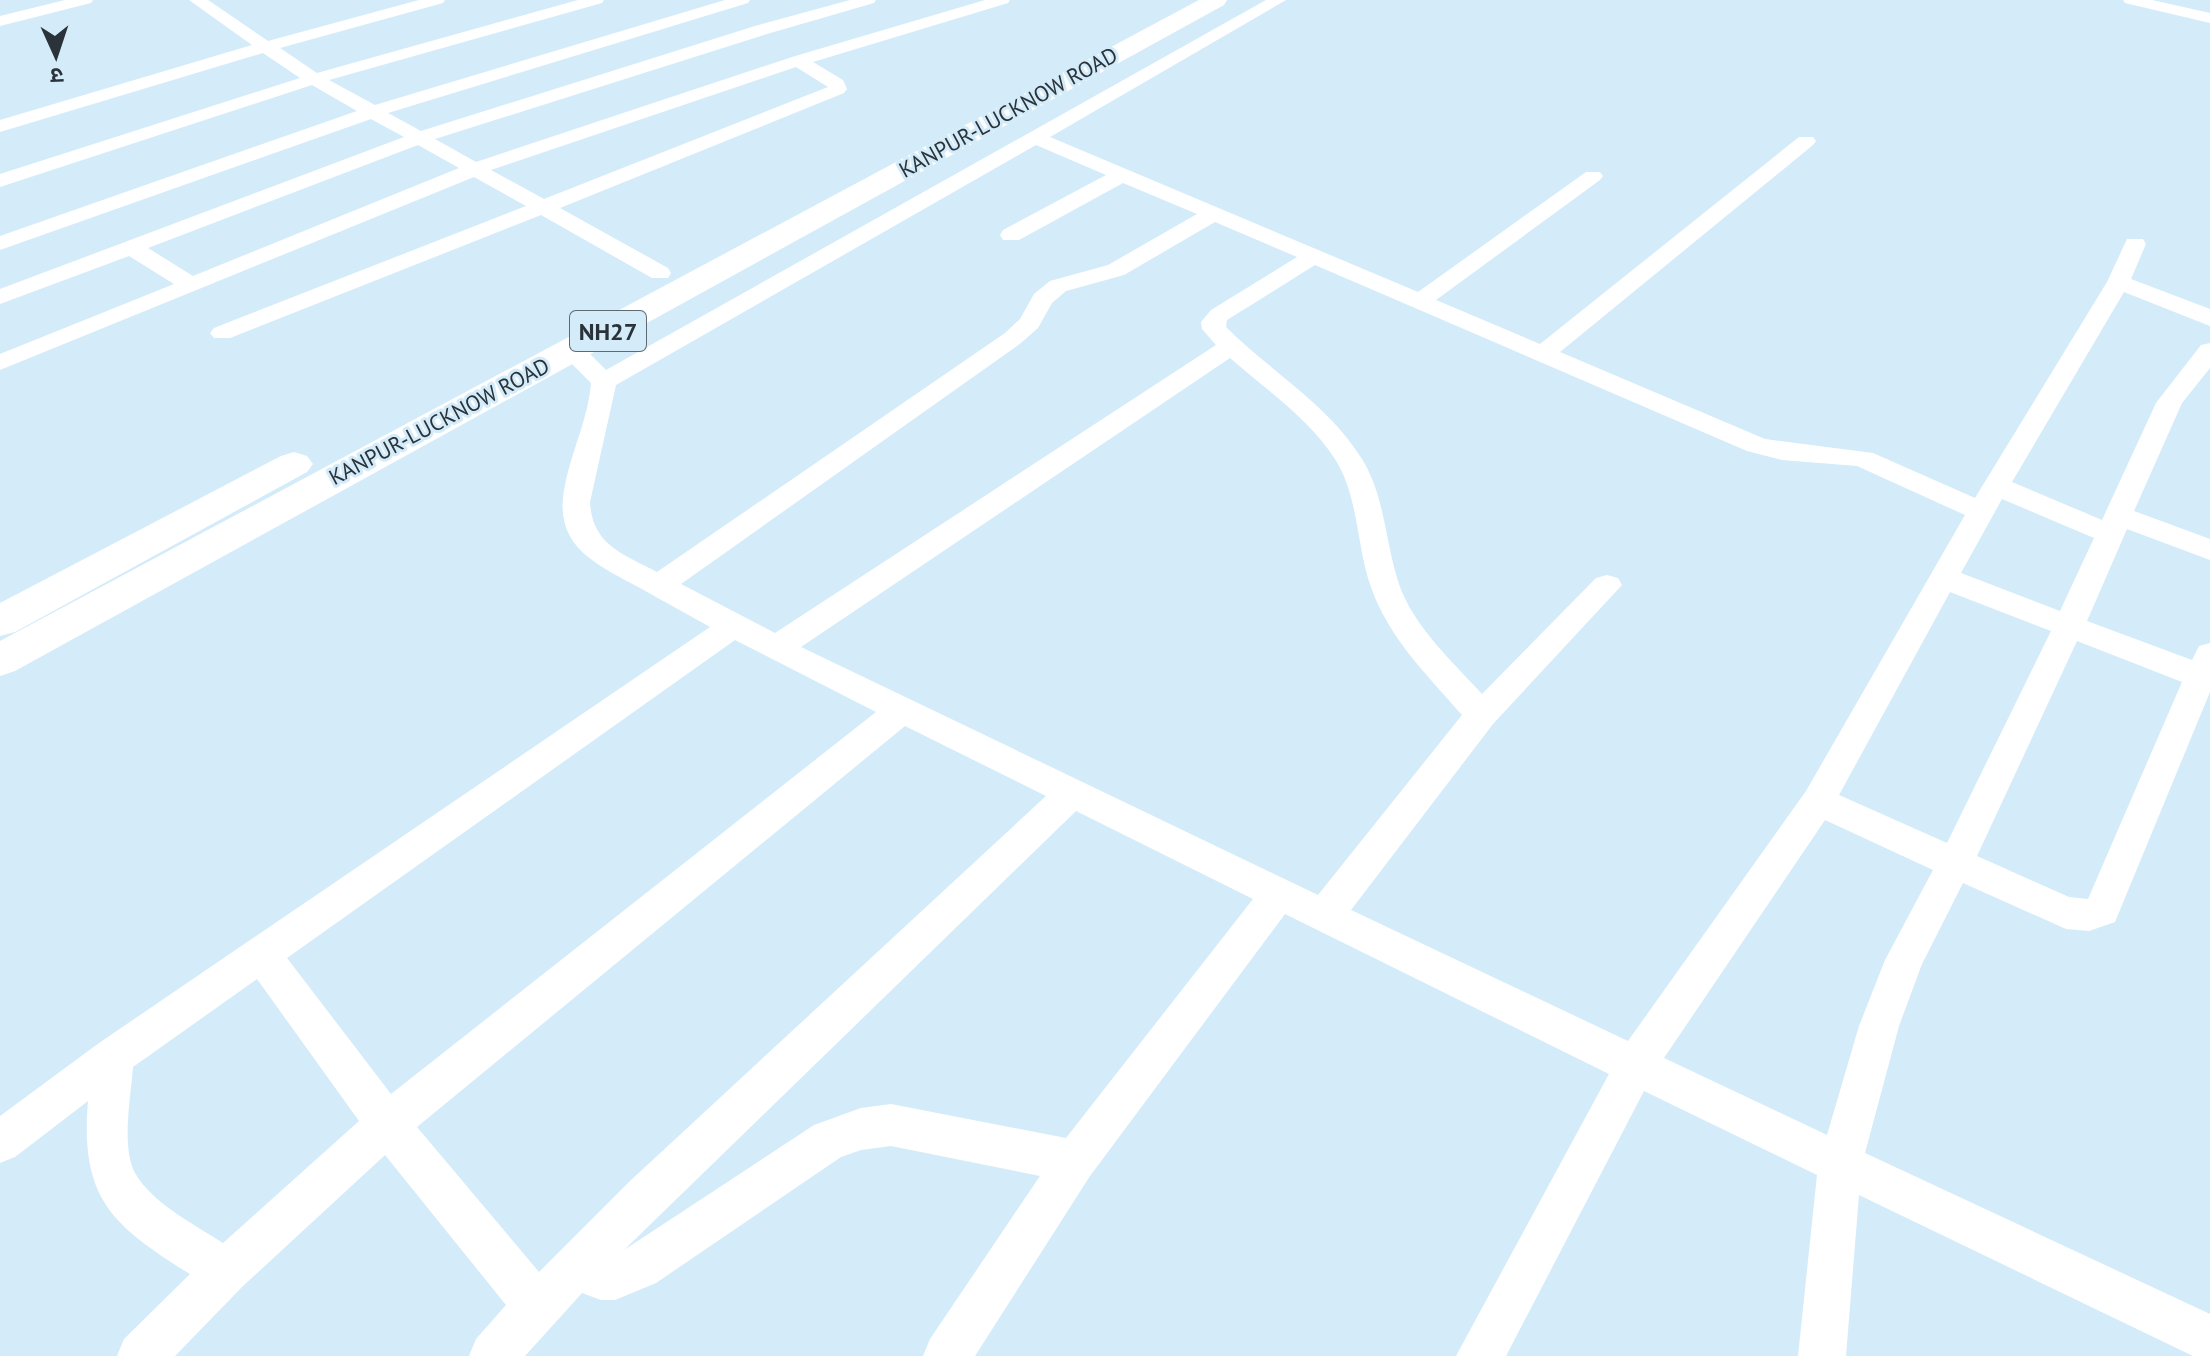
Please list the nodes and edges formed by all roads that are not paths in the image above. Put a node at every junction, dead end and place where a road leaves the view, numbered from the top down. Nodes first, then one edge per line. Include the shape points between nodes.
1 (85, 0) edge
2 (197, 0) edge
3 (437, 0) edge
4 (596, 0) edge
5 (742, 0) edge
6 (868, 0) edge
7 (1002, 0) edge
8 (1174, 0) edge
9 (1216, 0) edge
10 (1278, 0) edge
11 (2131, 0) edge
12 (719, 2) edge
13 (2210, 18) edge
14 (0, 21) edge
15 (488, 30) junction
16 (761, 30) junction
17 (264, 47) junction
18 (542, 59) junction
19 (798, 61) junction
20 (314, 79) junction
21 (372, 112) junction
22 (0, 126) edge
23 (419, 138) junction
24 (1036, 138) junction
25 (1806, 141) dead end
26 (475, 169) junction
27 (1122, 175) junction
28 (1593, 176) dead end
29 (0, 181) edge
30 (543, 206) junction
31 (1213, 214) junction
32 (1011, 235) dead end
33 (0, 243) edge
34 (2135, 244) dead end
35 (132, 248) junction
36 (1313, 257) junction
37 (660, 273) junction
38 (2118, 282) junction
39 (190, 284) junction
40 (0, 297) edge
41 (1419, 302) junction
42 (2210, 319) edge
43 (222, 333) dead end
44 (1230, 347) junction
45 (572, 350) junction
46 (506, 351) dead end
47 (1542, 355) junction
48 (2207, 360) edge
49 (0, 363) edge
50 (604, 382) junction
51 (315, 453) dead end
52 (286, 486) junction
53 (1989, 498) junction
54 (2115, 525) junction
55 (2210, 550) edge
56 (1943, 578) junction
57 (659, 585) junction
58 (1607, 585) dead end
59 (0, 621) edge
60 (732, 627) junction
61 (2068, 628) junction
62 (776, 648) junction
63 (0, 660) edge
64 (2205, 665) edge
65 (902, 710) junction
66 (1481, 715) junction
67 (1072, 793) junction
68 (1818, 801) junction
69 (1956, 862) junction
70 (1279, 893) junction
71 (1325, 915) junction
72 (261, 954) junction
73 (113, 1057) junction
74 (1635, 1066) junction
75 (387, 1124) junction
76 (0, 1142) edge
77 (1075, 1161) junction
78 (1840, 1165) junction
79 (576, 1266) junction
80 (226, 1271) junction
81 (537, 1306) junction
82 (2210, 1339) edge
83 (141, 1356) edge
84 (493, 1356) edge
85 (947, 1356) edge
86 (1480, 1356) edge
87 (1822, 1356) edge

1 - 14 street
2 - 17 street
3 - 17 street
4 - 15 street
5 - 12 street
6 - 16 street
7 - 19 street
8 - 37 highway, KANPUR-LUCKNOW ROAD / NH27
9 - 45 highway, KANPUR-LUCKNOW ROAD / NH27
10 - 24 street
11 - 13 street
12 - 16 street
12 - 18 street
15 - 18 street
15 - 20 street
16 - 23 street
17 - 20 street
17 - 22 street
18 - 21 street
19 - 26 street
19 - 30 street via 823,73 838,89
20 - 21 street
20 - 29 street
21 - 23 street
21 - 33 street
23 - 26 street
23 - 35 street
24 - 27 street
24 - 50 street
25 - 47 street
26 - 30 street
26 - 39 street
27 - 31 street
27 - 32 street
28 - 41 street
30 - 37 street
30 - 43 street
31 - 36 street
31 - 57 street via 1116,270 1058,286 1013,338
34 - 38 street
35 - 39 street
35 - 40 street
36 - 41 street
36 - 44 street via 1219,315 1214,329
37 - 46 highway, KANPUR-LUCKNOW ROAD / NH27
38 - 42 street
38 - 53 street
39 - 49 street
41 - 47 street
44 - 62 street
44 - 66 street via 1341,448 1359,481 1394,608
45 - 50 street
45 - 52 highway, KANPUR-LUCKNOW ROAD / NH27
47 - 53 street via 1766,449 1863,459
48 - 54 street via 2169,403
50 - 57 street via 573,510 580,532 598,552
51 - 52 highway, KANPUR-LUCKNOW ROAD / NH27
52 - 59 highway, KANPUR-LUCKNOW ROAD / NH27
52 - 63 highway, KANPUR-LUCKNOW ROAD / NH27
53 - 54 street
53 - 56 street
54 - 55 street
54 - 61 street
56 - 61 street
56 - 68 street
57 - 60 street
58 - 66 street
60 - 62 street
60 - 72 street
61 - 64 street
61 - 69 street
62 - 65 street
64 - 69 street via 2102,910 2066,913
65 - 67 street
65 - 75 street
66 - 71 street
67 - 70 street
67 - 79 street
68 - 69 street
68 - 74 street
69 - 78 street via 1904,960 1879,1026
70 - 71 street
70 - 77 street
71 - 74 street
72 - 73 street
72 - 75 street
73 - 76 street
73 - 80 street via 113,1176 150,1219
74 - 78 street
74 - 86 street
75 - 80 street
75 - 81 street
77 - 79 street via 891,1125 861,1129 829,1140 630,1272 596,1278
77 - 85 street
78 - 82 street
78 - 87 street
79 - 81 street
80 - 83 street
81 - 84 street

